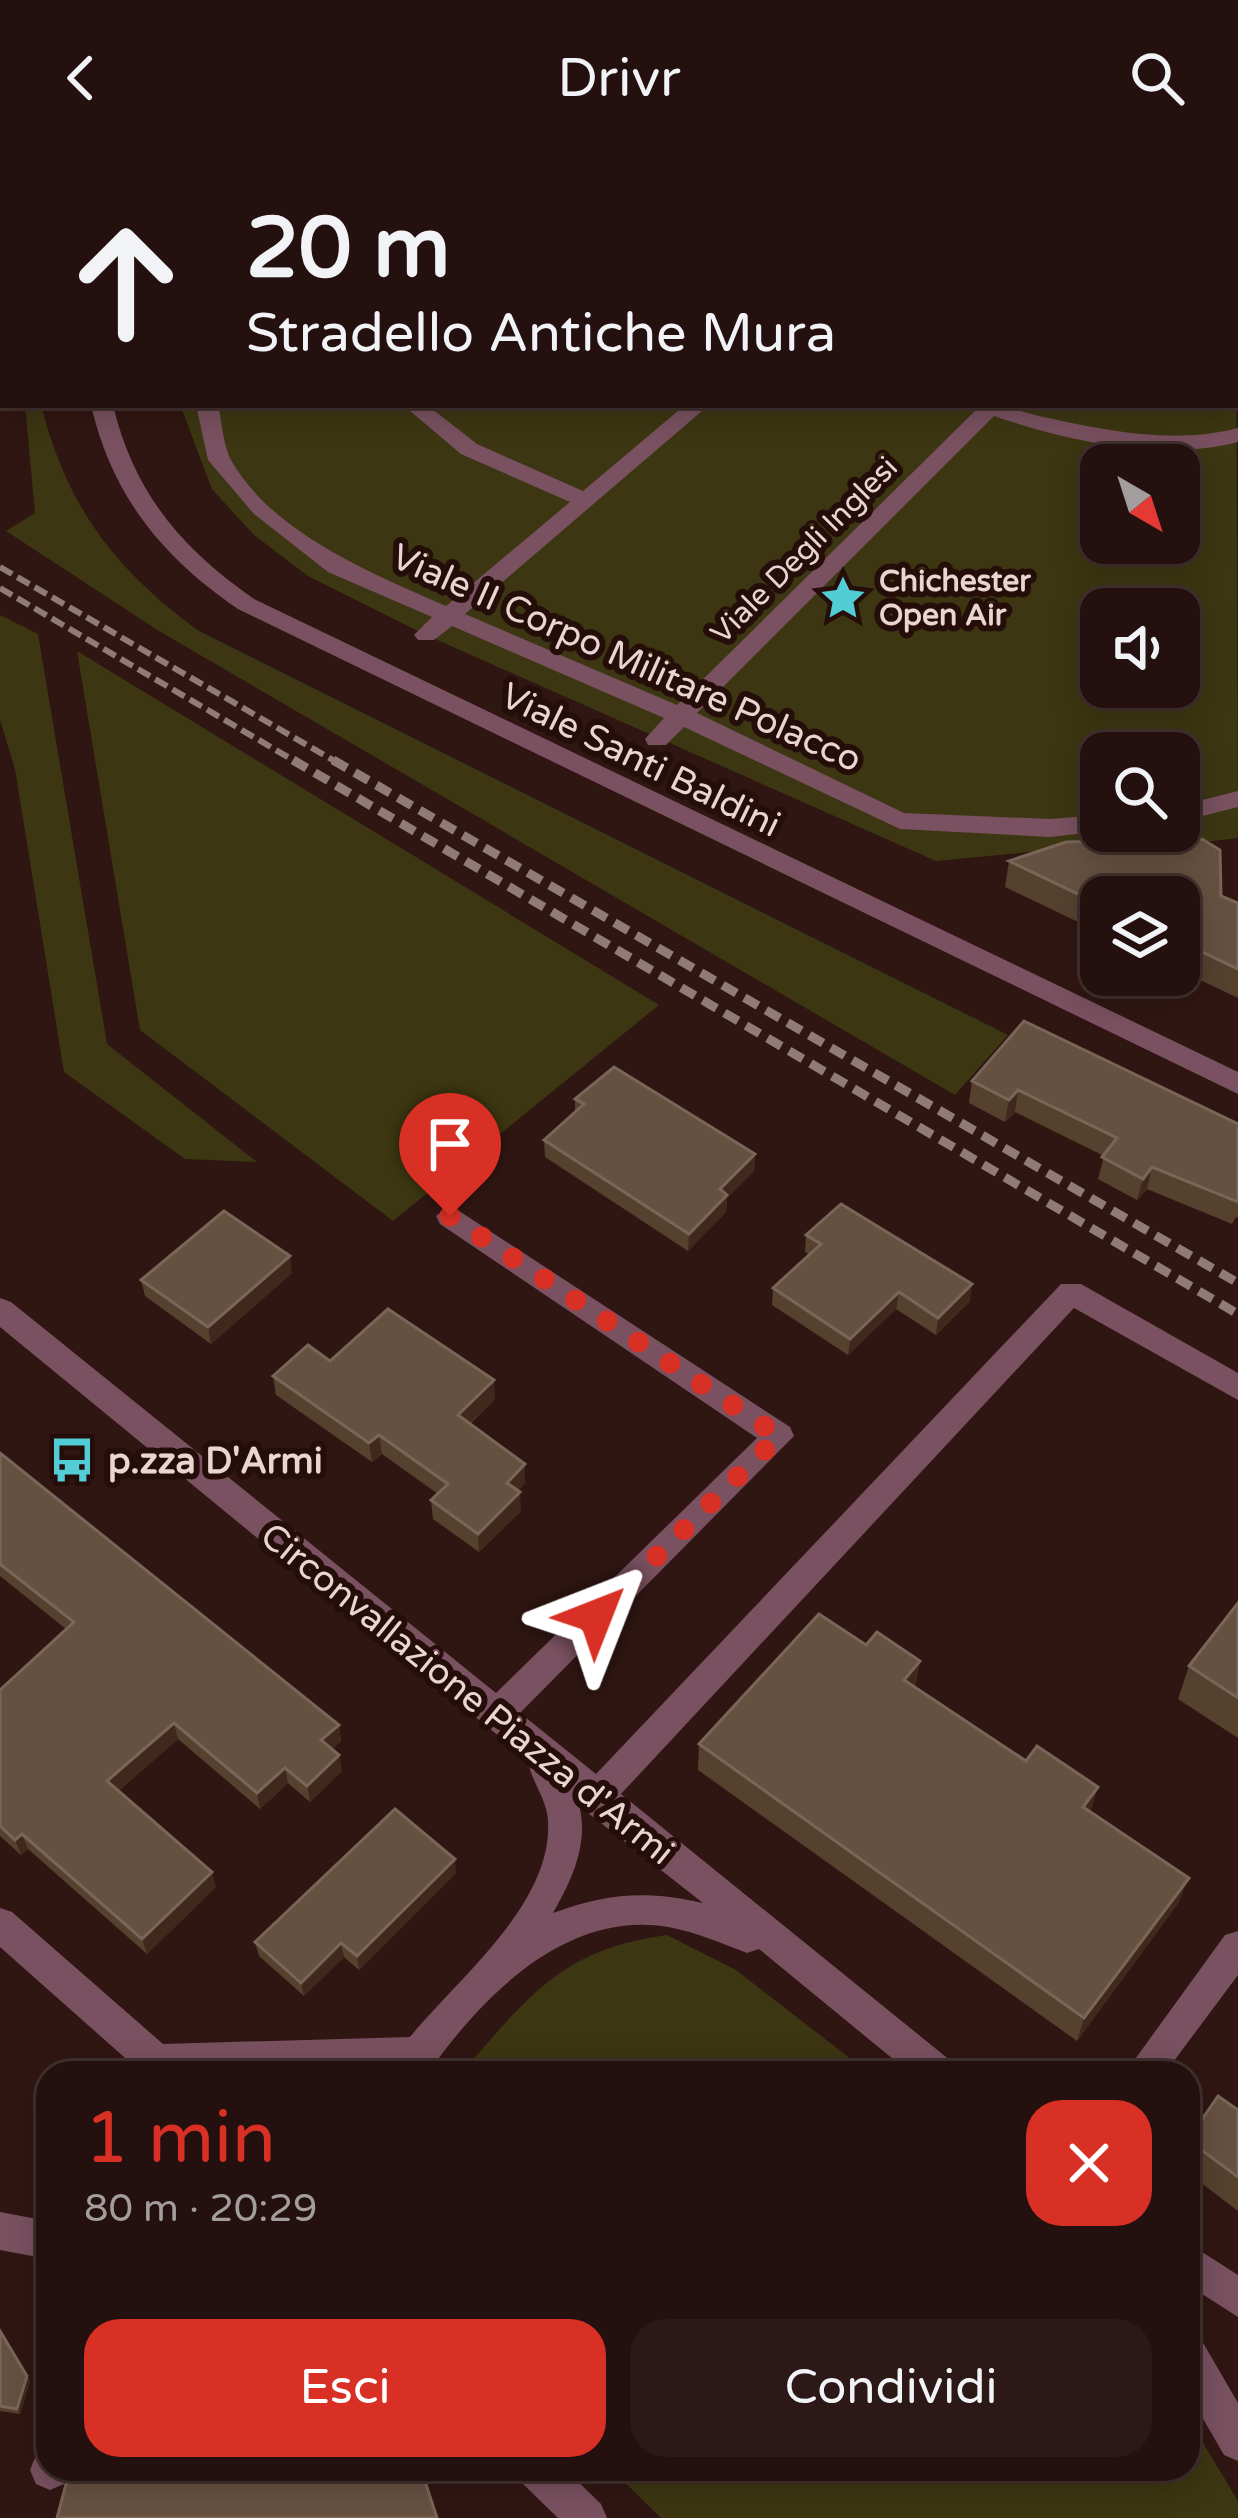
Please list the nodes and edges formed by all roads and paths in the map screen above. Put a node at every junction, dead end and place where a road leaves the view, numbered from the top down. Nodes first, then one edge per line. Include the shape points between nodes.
1 (102, 408) edge
2 (208, 408) edge
3 (418, 408) edge
4 (694, 408) edge
5 (990, 408) edge
6 (996, 408) edge
7 (1236, 441) edge
8 (584, 500) junction
9 (448, 616) junction
10 (426, 635) dead end
11 (680, 715) junction
12 (657, 739) dead end
13 (1238, 799) edge
14 (1200, 809) edge
15 (1080, 825) edge
16 (1238, 1084) edge
17 (450, 1216) dead end
18 (0, 1310) edge
19 (1238, 1388) edge
20 (497, 1714) junction
21 (525, 1738) junction
22 (595, 1798) junction
23 (0, 1924) edge
24 (1238, 1947) edge
25 (501, 1960) junction
26 (795, 1961) junction
27 (146, 2061) edge
28 (416, 2061) edge
29 (923, 2061) edge
30 (1152, 2061) edge
31 (0, 2231) edge
32 (36, 2238) edge
33 (1200, 2271) edge
34 (1238, 2298) edge
35 (1200, 2376) edge
36 (1238, 2441) edge
37 (548, 2481) edge
38 (587, 2518) edge

1 - 16 street, Viale Santi Baldini via 108,442 142,511 201,575 246,604
2 - 9 street, Viale II Corpo Militare Polacco via 220,460 262,509 336,567
3 - 8 street via 469,449
4 - 8 street
5 - 11 street, Viale Degli Inglesi
6 - 7 street via 1032,424 1142,440
8 - 9 street
9 - 10 street
9 - 11 street, Viale II Corpo Militare Polacco
11 - 12 street, Viale Degli Inglesi
11 - 15 street, Viale II Corpo Militare Polacco via 900,820
13 - 14 street
17 - 20 street via 779,1436
18 - 20 street, Circonvallazione Piazza d'Armi
19 - 22 street via 1071,1292
20 - 21 street, Circonvallazione Piazza d'Armi
21 - 22 street, Circonvallazione Piazza d'Armi
21 - 25 street via 562,1801 568,1838 557,1879
22 - 26 street, Circonvallazione Piazza d'Armi
23 - 27 street
24 - 30 street
25 - 26 street via 569,1921 640,1905 701,1914
25 - 28 street
26 - 29 street, Circonvallazione Piazza d'Armi
31 - 32 street
33 - 34 street
35 - 36 street
37 - 38 street

